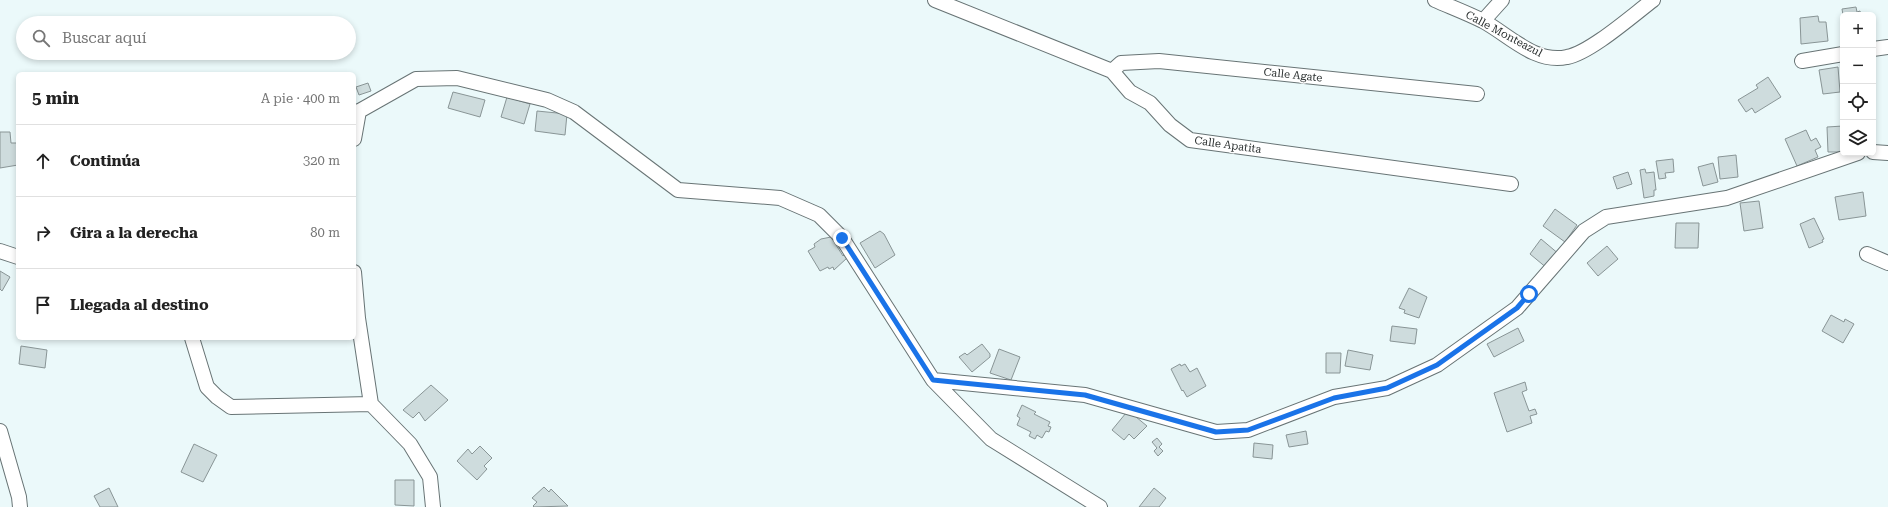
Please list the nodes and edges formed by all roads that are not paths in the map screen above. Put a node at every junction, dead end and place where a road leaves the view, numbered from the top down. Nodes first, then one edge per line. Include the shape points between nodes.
1 (935, 0) edge
2 (1435, 0) edge
3 (1502, 0) edge
4 (1653, 0) edge
5 (1483, 21) junction
6 (1888, 47) edge
7 (1876, 49) edge
8 (1840, 55) edge
9 (1802, 61) dead end
10 (1112, 71) junction
11 (1477, 94) dead end
12 (356, 112) edge
13 (1876, 152) edge
14 (1888, 152) edge
15 (1849, 156) edge
16 (1511, 184) dead end
17 (0, 251) edge
18 (1867, 254) dead end
19 (16, 256) edge
20 (1888, 263) edge
21 (356, 295) edge
22 (193, 340) edge
23 (933, 380) junction
24 (371, 404) junction
25 (0, 431) edge
26 (20, 507) edge
27 (434, 507) edge
28 (1100, 507) edge

1 - 10 street, Calle Apatita
2 - 5 street, Calle Monteazul
3 - 5 street
4 - 5 street, Calle Monteazul via 1594,44 1568,57 1551,58 1535,53
6 - 7 street
8 - 9 street
10 - 11 street, Calle Agate via 1121,63 1159,61
10 - 16 street, Calle Apatita via 1130,92 1150,103 1170,125 1190,140
12 - 23 street via 416,79 457,78 547,100 574,112 678,190 780,198 819,215 842,238
13 - 14 street
15 - 23 street via 1728,198 1606,217 1584,231 1517,308 1437,365 1387,388 1334,398 1248,430 1216,432 1085,395
17 - 19 street
18 - 20 street
21 - 24 street
22 - 24 street via 207,386 231,407
23 - 28 street via 991,439
24 - 27 street via 410,444 430,477
25 - 26 street

